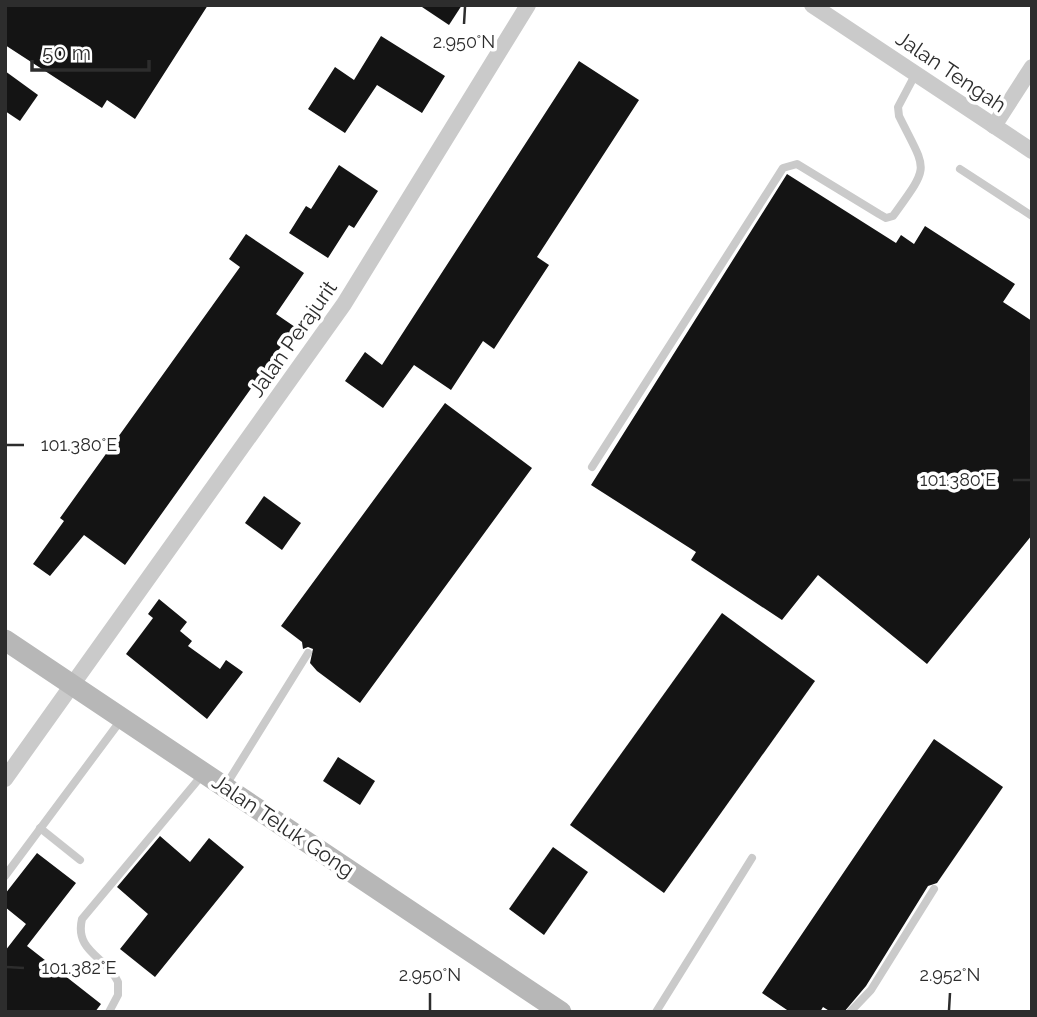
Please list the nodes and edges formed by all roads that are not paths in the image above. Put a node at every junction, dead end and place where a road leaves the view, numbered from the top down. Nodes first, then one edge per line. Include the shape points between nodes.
1 (528, 5) edge
2 (812, 5) edge
3 (1032, 67) edge
4 (916, 73) junction
5 (994, 126) junction
6 (1032, 151) edge
7 (960, 169) dead end
8 (1032, 216) edge
9 (592, 467) dead end
10 (5, 640) edge
11 (308, 653) dead end
12 (71, 684) junction
13 (121, 720) junction
14 (203, 774) junction
15 (5, 779) edge
16 (224, 787) junction
17 (40, 828) junction
18 (752, 858) dead end
19 (80, 860) dead end
20 (5, 876) edge
21 (934, 889) dead end
22 (109, 1012) edge
23 (561, 1012) edge
24 (656, 1012) edge
25 (850, 1012) edge

1 - 12 street, Jalan Perajurit via 344,304
2 - 4 street, Jalan Tengah
3 - 5 street
4 - 5 street, Jalan Tengah
4 - 9 lane via 898,107 921,161 922,176 894,216 886,218 797,164 783,168
5 - 6 street, Jalan Tengah
7 - 8 lane
10 - 12 street, Jalan Teluk Gong
11 - 16 lane
12 - 13 street, Jalan Teluk Gong
12 - 15 street, Jalan Perajurit
13 - 14 street, Jalan Teluk Gong
13 - 17 lane
14 - 16 street, Jalan Teluk Gong
14 - 22 lane via 82,919 87,950 118,982 118,995
16 - 23 street, Jalan Teluk Gong
17 - 19 lane
17 - 20 lane
18 - 24 lane
21 - 25 lane via 871,990

